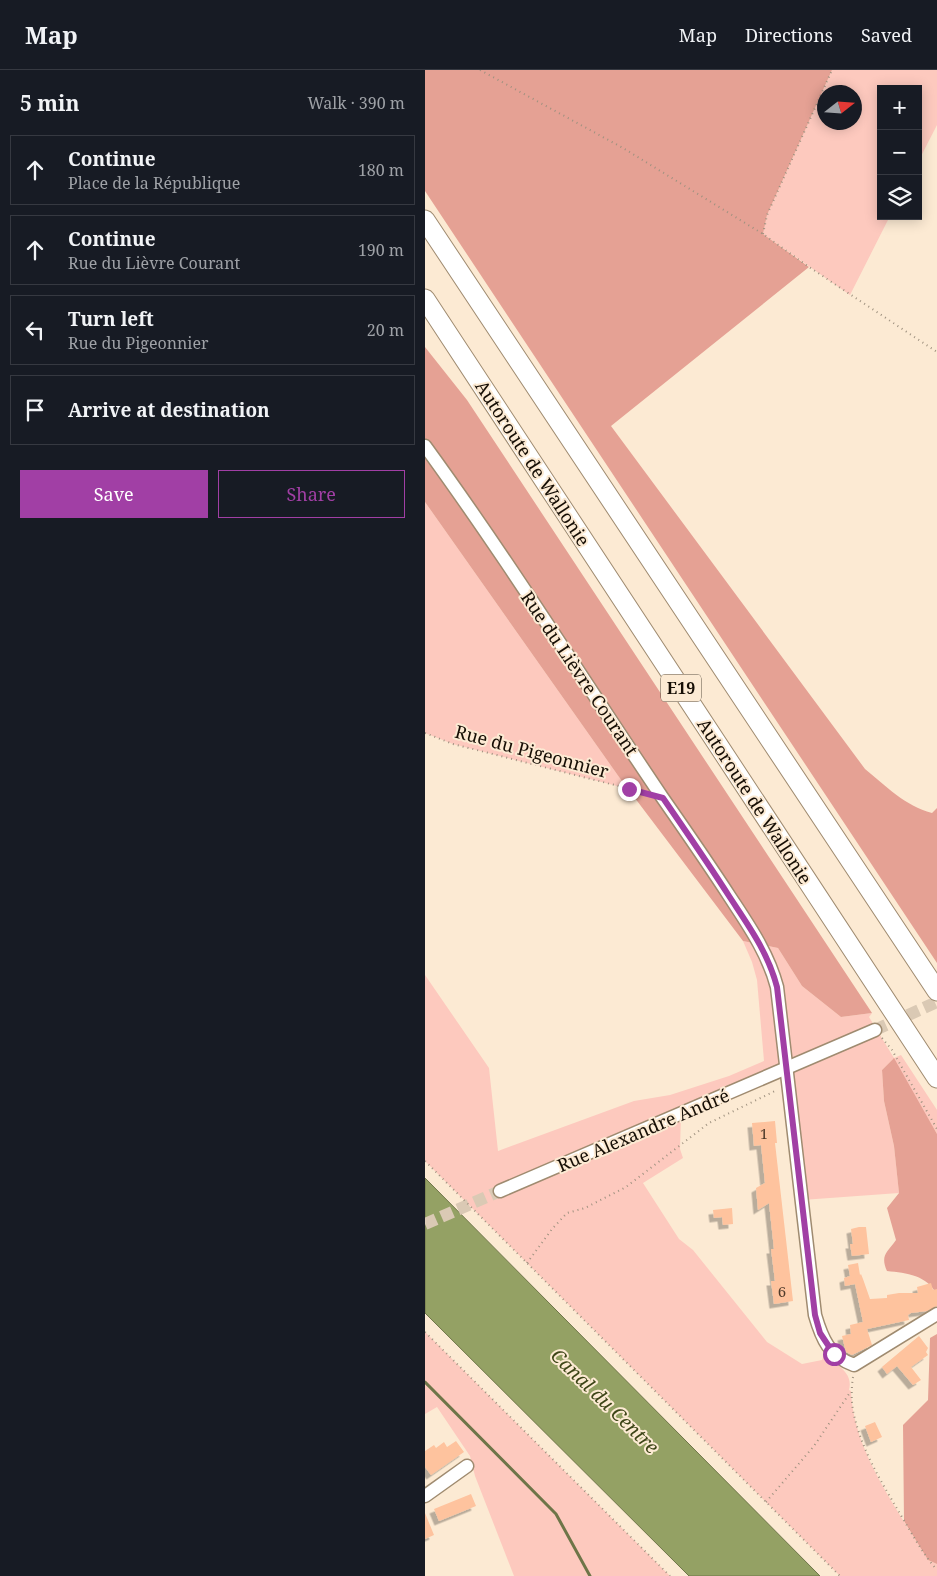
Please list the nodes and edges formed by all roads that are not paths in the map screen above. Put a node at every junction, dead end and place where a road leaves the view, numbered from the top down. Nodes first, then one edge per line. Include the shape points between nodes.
1 (425, 220) edge
2 (425, 298) edge
3 (425, 446) edge
4 (937, 991) edge
5 (875, 1030) tunnel mouth
6 (785, 1069) junction
7 (937, 1078) edge
8 (500, 1191) tunnel mouth
9 (937, 1314) edge
10 (467, 1466) dead end
11 (426, 1492) edge

1 - 4 highway, E19
2 - 7 highway, Autoroute de Wallonie / E19
3 - 6 street, Rue du Lièvre Courant via 474,513 743,916 767,958 777,987
5 - 6 street, Rue Alexandre André
6 - 8 street, Rue Alexandre André
6 - 9 street, Rue du Lièvre Courant via 815,1315 828,1346 841,1360 854,1365
10 - 11 street

